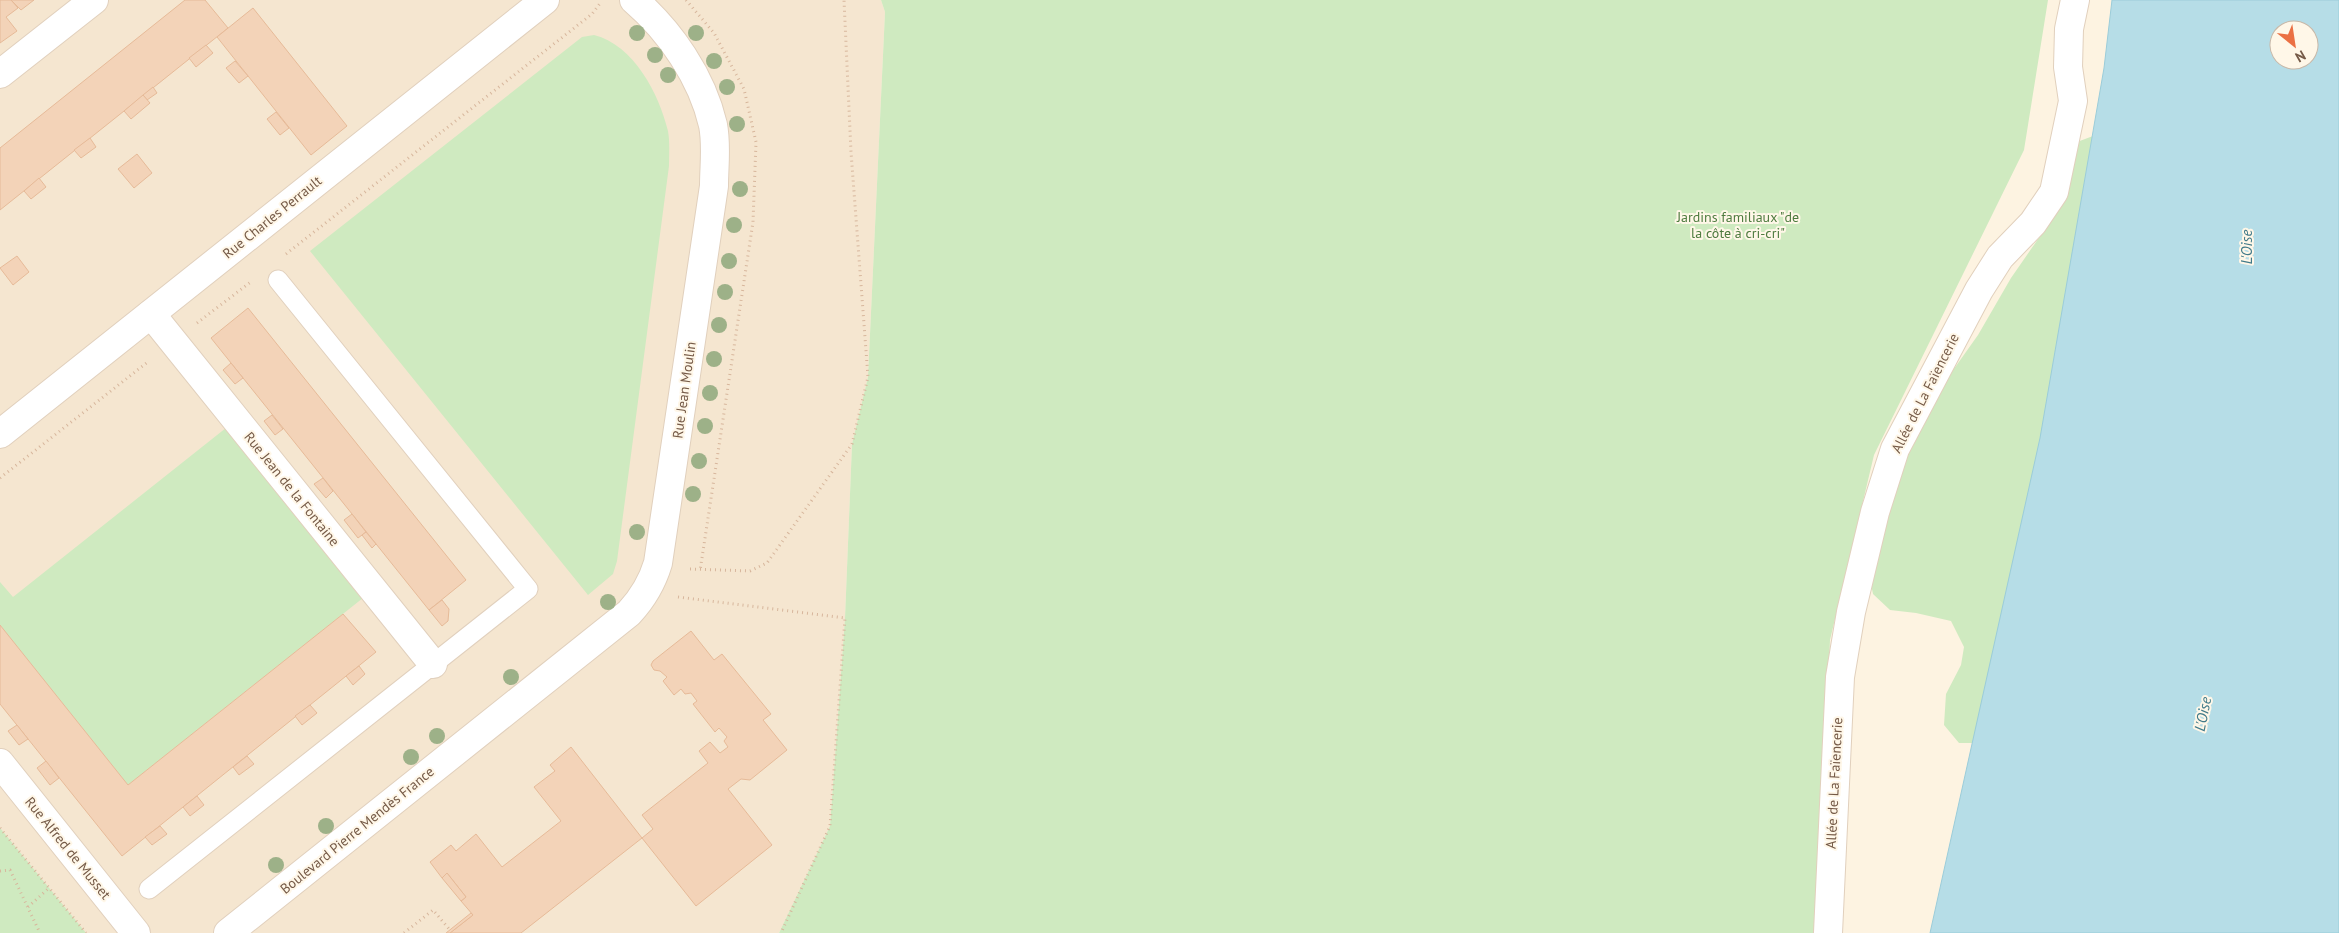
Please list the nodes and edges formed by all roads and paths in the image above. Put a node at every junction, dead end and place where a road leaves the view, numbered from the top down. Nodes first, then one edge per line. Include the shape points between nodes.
1 (94, 0) edge
2 (545, 0) edge
3 (603, 0) edge
4 (634, 0) edge
5 (844, 0) edge
6 (2075, 0) edge
7 (0, 74) edge
8 (282, 257) dead end
9 (258, 276) dead end
10 (278, 280) dead end
11 (150, 314) junction
12 (173, 342) junction
13 (0, 434) edge
14 (0, 478) edge
15 (658, 563) junction
16 (645, 593) junction
17 (434, 664) junction
18 (485, 728) joint
19 (0, 763) edge
20 (0, 828) edge
21 (0, 871) edge
22 (49, 888) junction
23 (149, 889) dead end
24 (28, 907) junction
25 (450, 930) dead end
26 (40, 933) edge
27 (86, 933) edge
28 (136, 933) edge
29 (228, 933) edge
30 (404, 933) edge
31 (781, 933) edge
32 (1828, 933) edge

1 - 7 street
2 - 11 street, Rue Charles Perrault
3 - 8 path via 592,14
4 - 15 street, Rue Jean Moulin via 661,26 686,62 713,124 715,146 714,186
5 - 15 path via 851,152 868,377 852,444 767,563 750,571 700,570
6 - 32 street, Allée de La Faïencerie via 2069,29 2068,67 2073,101 2054,192 2033,222 2000,257 1978,290 1895,449 1876,512 1851,612 1840,677
9 - 12 path
10 - 17 lane via 528,589
11 - 12 street, Rue Jean de la Fontaine
11 - 13 street, Rue Charles Perrault
12 - 14 path
12 - 17 street, Rue Jean de la Fontaine
15 - 16 street, Rue Jean Moulin
16 - 18 street, Rue Jean Moulin via 629,613
16 - 31 path via 845,618 830,826
17 - 23 lane
18 - 29 street, Boulevard Pierre Mendès France
19 - 28 street, Rue Alfred de Musset
20 - 22 path
21 - 24 path via 10,870
22 - 24 path
22 - 27 path
24 - 26 path
25 - 30 path via 434,910

